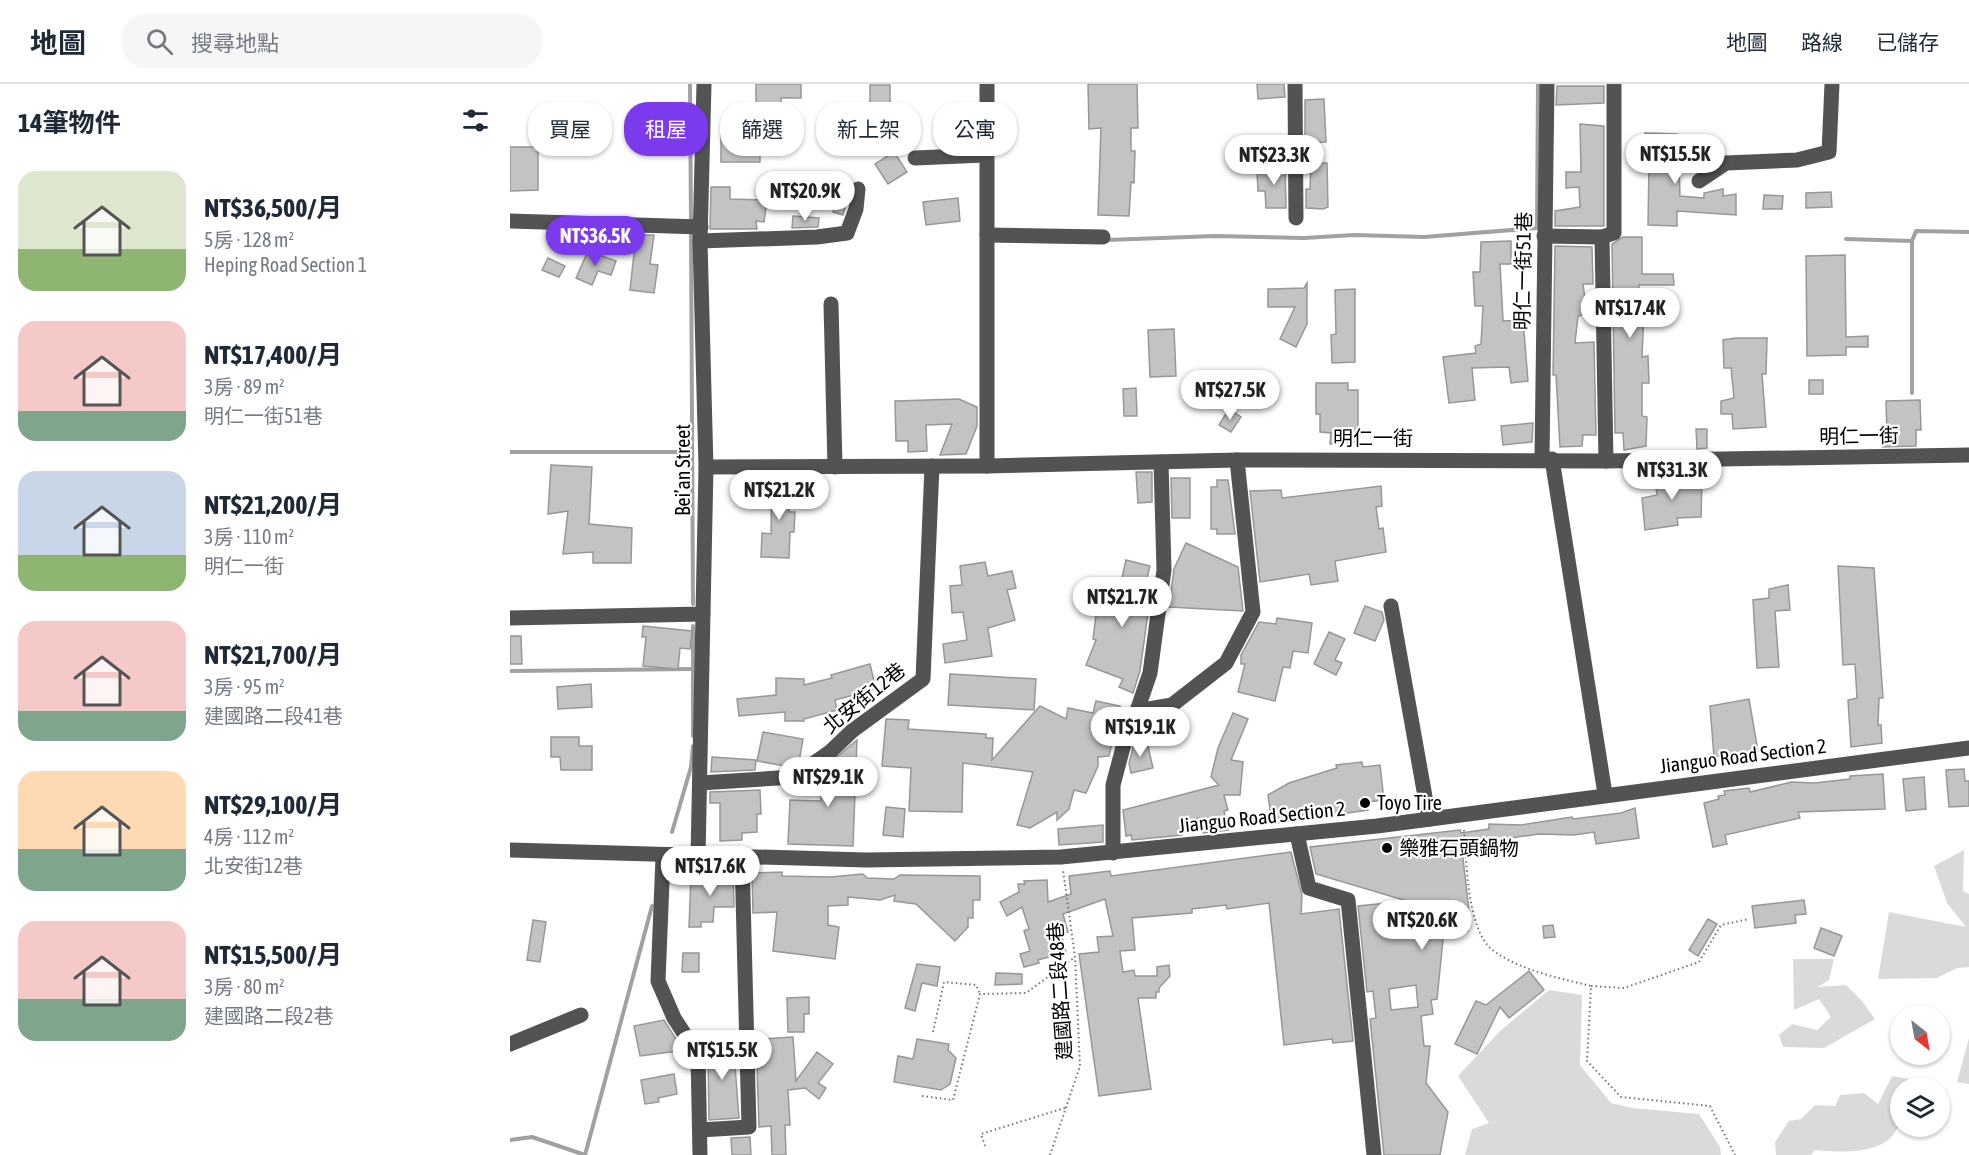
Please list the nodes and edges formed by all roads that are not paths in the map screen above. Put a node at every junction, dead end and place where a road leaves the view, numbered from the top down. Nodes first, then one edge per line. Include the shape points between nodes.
1 (704, 84) edge
2 (987, 84) edge
3 (1295, 84) edge
4 (1547, 84) edge
5 (1614, 84) edge
6 (1832, 84) edge
7 (986, 102) edge
8 (962, 156) edge
9 (985, 156) edge
10 (915, 158) dead end
11 (1699, 182) dead end
12 (858, 189) dead end
13 (1296, 218) dead end
14 (510, 221) edge
15 (696, 231) junction
16 (987, 235) junction
17 (1544, 236) junction
18 (1103, 237) dead end
19 (1602, 237) junction
20 (831, 304) dead end
21 (1969, 455) edge
22 (1547, 459) junction
23 (1237, 460) junction
24 (1606, 461) junction
25 (1161, 462) junction
26 (932, 466) junction
27 (987, 466) junction
28 (706, 467) junction
29 (836, 467) junction
30 (1391, 606) dead end
31 (703, 614) junction
32 (510, 618) edge
33 (1137, 711) junction
34 (1969, 748) edge
35 (700, 783) junction
36 (1605, 794) junction
37 (1429, 819) junction
38 (1297, 834) junction
39 (510, 850) edge
40 (1113, 853) junction
41 (666, 857) junction
42 (698, 857) junction
43 (742, 858) junction
44 (581, 1015) dead end
45 (510, 1044) edge
46 (700, 1130) junction
47 (700, 1155) edge
48 (1374, 1155) edge

1 - 15 street, Bei’an Street
2 - 7 street
3 - 13 street
4 - 17 street, 明仁一街51巷
5 - 19 street via 1614,233
6 - 11 street via 1829,152 1797,160 1726,163
8 - 10 street
9 - 16 street
12 - 15 street via 847,233 817,237
14 - 15 street
15 - 28 street, Bei’an Street
16 - 18 street
16 - 27 street
17 - 19 street
17 - 22 street, 明仁一街51巷
19 - 24 street
20 - 29 street
21 - 24 street, 明仁一街
22 - 23 street, 明仁一街
22 - 24 street, 明仁一街
22 - 36 street, 明仁一街51巷
23 - 25 street, 明仁一街
23 - 33 street via 1253,612 1226,663 1172,705
25 - 27 street, 明仁一街
25 - 33 street via 1164,570 1150,673
26 - 27 street, 明仁一街
26 - 29 street, 明仁一街
26 - 35 street, 北安街12巷 via 923,679 794,777
28 - 29 street, 明仁一街
28 - 31 street, Bei’an Street
30 - 37 street
31 - 32 street
31 - 35 street, Bei’an Street
33 - 40 street via 1130,721 1113,784
34 - 36 street, Jianguo Road Section 2
35 - 42 street, Bei’an Street
36 - 37 street, Jianguo Road Section 2
37 - 38 street, Jianguo Road Section 2
38 - 40 street, Jianguo Road Section 2
38 - 48 street via 1309,888 1348,900
39 - 41 street, Jianguo Road Section 2
40 - 43 street, Jianguo Road Section 2 via 866,860
41 - 42 street, Jianguo Road Section 2
41 - 46 street via 658,981 674,1018 698,1055
42 - 43 street, Jianguo Road Section 2
43 - 46 street via 749,1127
44 - 45 street
46 - 47 street

